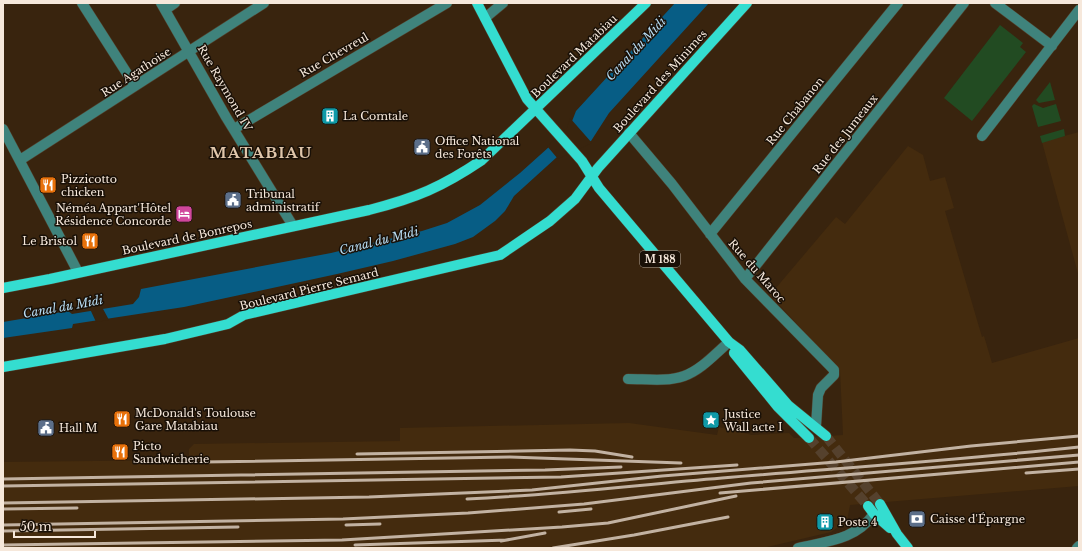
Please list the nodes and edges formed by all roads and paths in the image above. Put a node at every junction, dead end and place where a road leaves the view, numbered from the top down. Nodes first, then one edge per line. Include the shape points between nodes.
1 (82, 3) edge
2 (175, 3) edge
3 (264, 3) edge
4 (447, 3) edge
5 (477, 3) edge
6 (503, 3) edge
7 (646, 3) edge
8 (747, 3) edge
9 (898, 3) edge
10 (964, 3) edge
11 (995, 3) edge
12 (163, 6) edge
13 (1079, 10) edge
14 (485, 18) junction
15 (1052, 46) junction
16 (190, 51) junction
17 (135, 86) junction
18 (536, 109) junction
19 (3, 129) edge
20 (234, 129) junction
21 (629, 133) junction
22 (982, 136) dead end
23 (20, 160) junction
24 (592, 176) junction
25 (293, 226) junction
26 (710, 234) junction
27 (78, 272) junction
28 (745, 279) junction
29 (3, 288) edge
30 (729, 342) junction
31 (3, 367) edge
32 (628, 379) dead end
33 (816, 426) junction
34 (826, 436) tunnel mouth
35 (809, 438) tunnel mouth
36 (880, 504) tunnel mouth
37 (871, 510) junction
38 (888, 521) junction
39 (897, 534) junction
40 (798, 548) edge
41 (908, 548) edge

1 - 17 street
2 - 12 street
3 - 16 street, Rue Agathoise
4 - 20 street, Rue Chevreul
5 - 14 main road
6 - 14 street
7 - 18 main road, Boulevard Matabiau
8 - 21 main road, Boulevard des Minimes
9 - 26 street, Rue Chabanon
10 - 28 street, Rue des Jumeaux
11 - 15 street
12 - 16 street, Rue Raymond IV
13 - 15 street
14 - 18 main road via 527,99
15 - 22 street
16 - 17 street, Rue Agathoise
16 - 20 street, Rue Raymond IV
17 - 23 street, Rue Agathoise
18 - 24 main road
18 - 25 main road, Boulevard de Bonrepos via 482,160 427,193 401,202
19 - 23 street
20 - 25 street, Rue Raymond IV
21 - 24 main road, Boulevard des Minimes
21 - 26 street, Rue du Maroc
23 - 27 street
24 - 30 main road, M 188 via 599,188
24 - 31 main road, Boulevard Pierre Semard via 578,195 550,221 500,255 244,315 228,324 165,339
25 - 27 main road, Boulevard de Bonrepos
26 - 28 street, Rue du Maroc
27 - 29 main road, Boulevard de Bonrepos
28 - 33 street, Rue du Maroc via 834,370 834,376 821,388 818,395
30 - 32 street via 694,371 683,376
30 - 33 main road, M 188 via 740,350 788,405
30 - 35 main road, M 188 via 735,355
33 - 34 main road, M 188
36 - 38 main road
37 - 38 street
37 - 39 main road
37 - 40 street via 858,531 848,536
38 - 39 main road
39 - 41 main road

